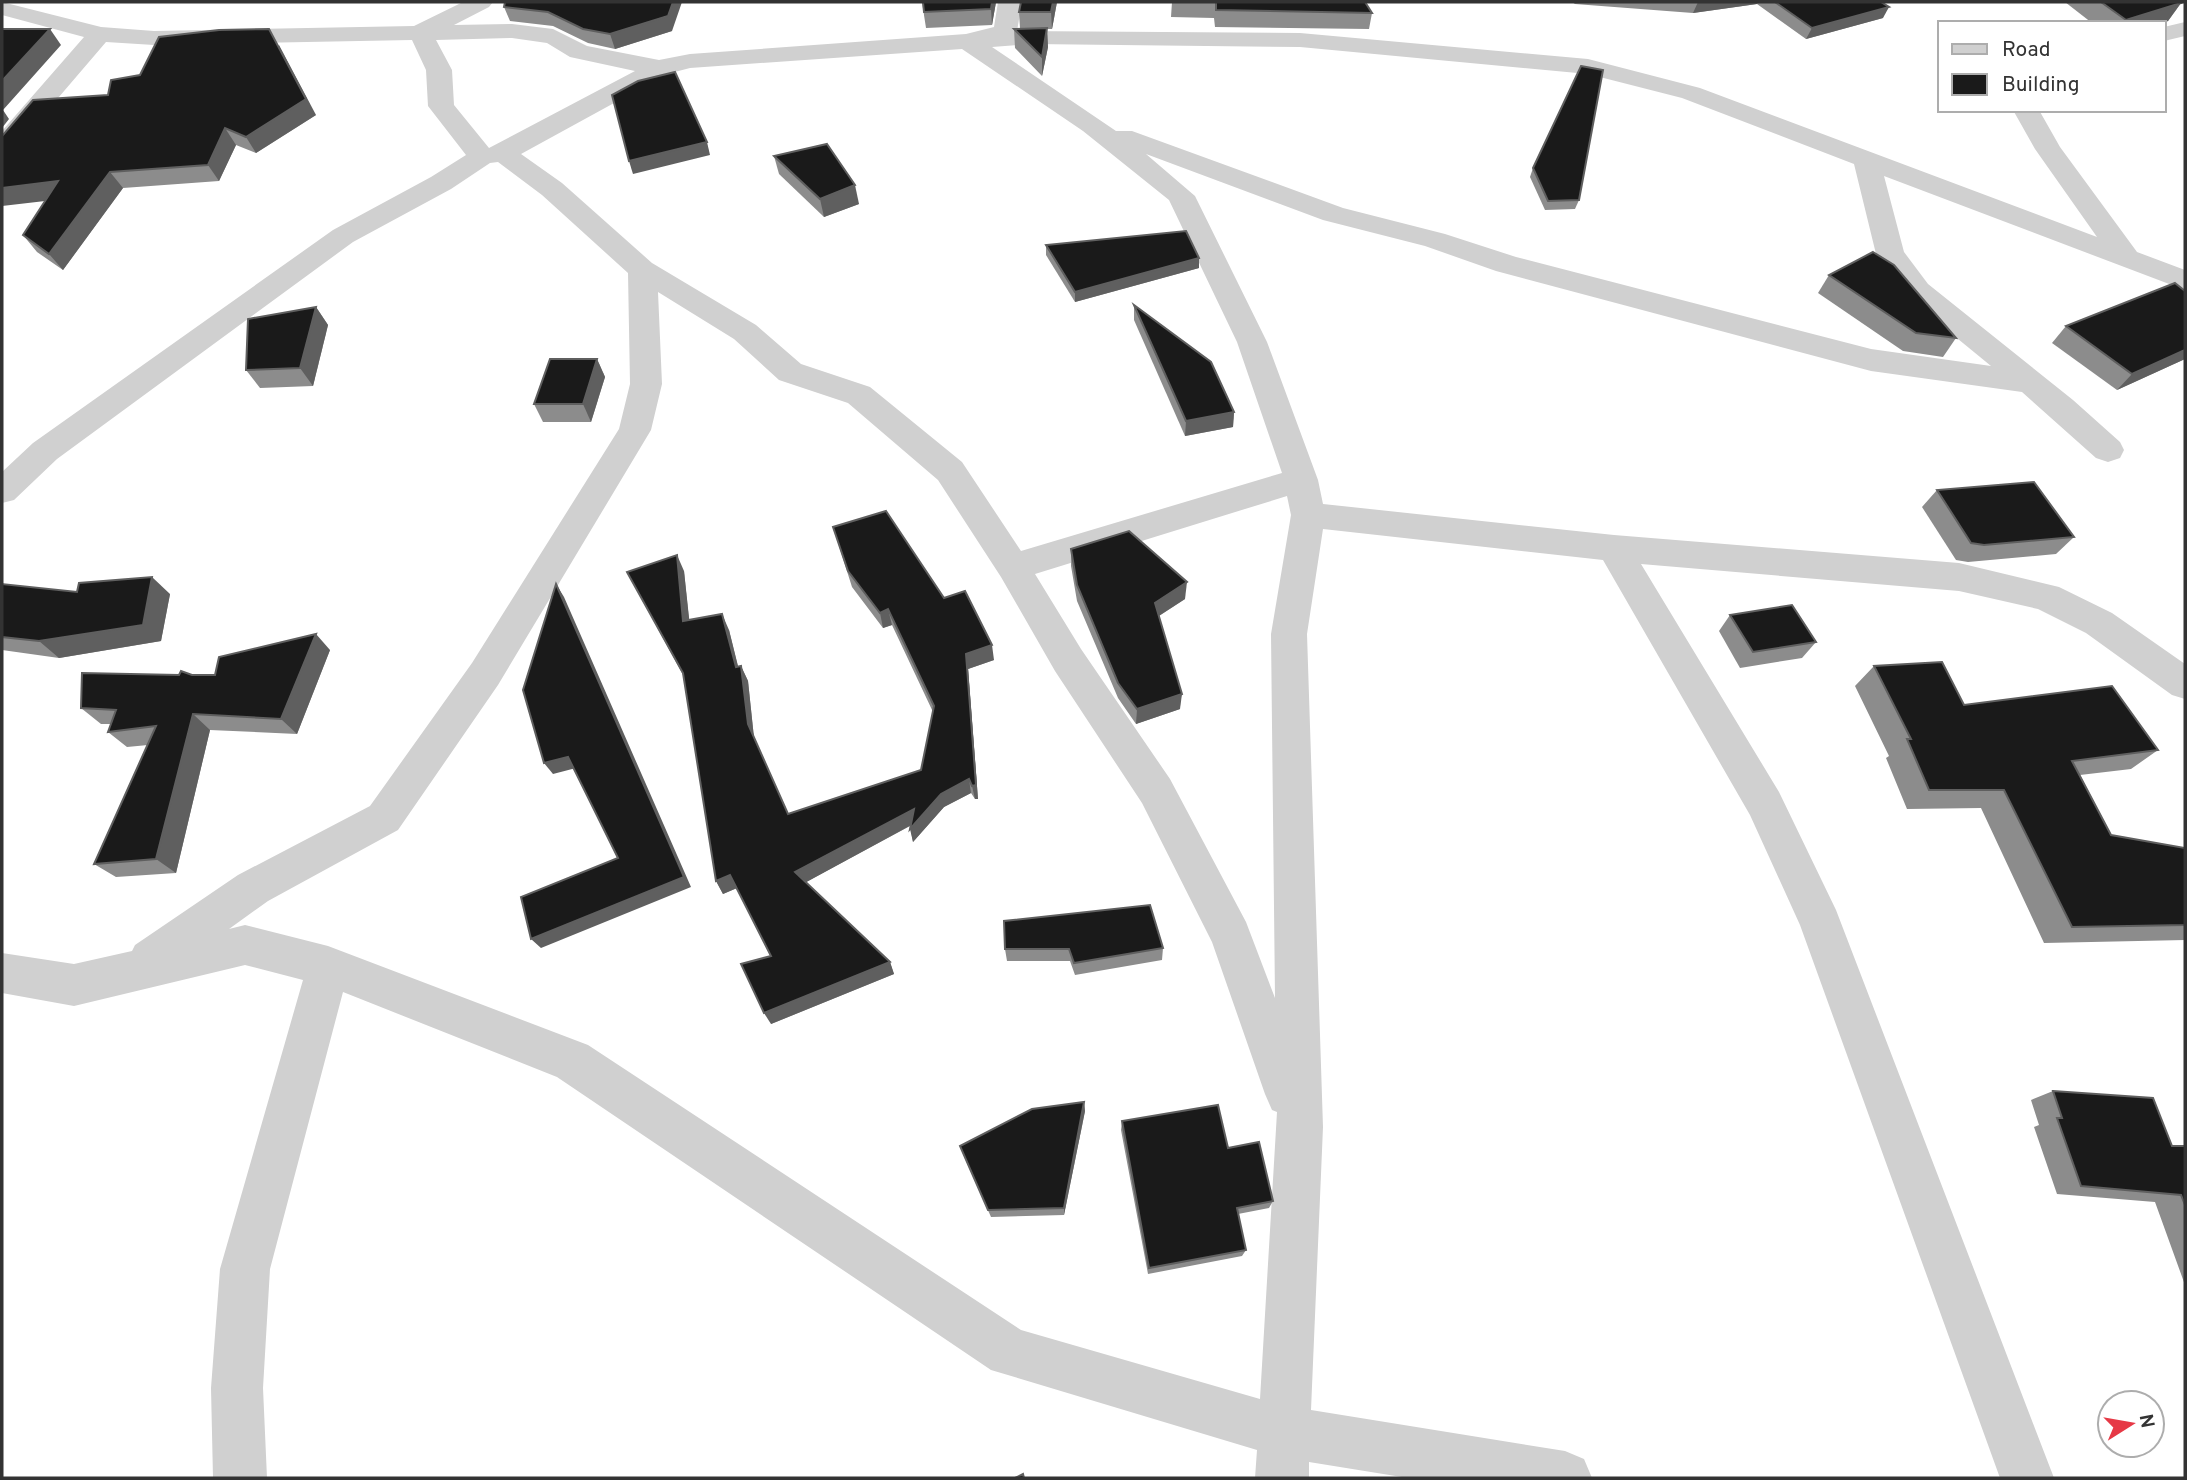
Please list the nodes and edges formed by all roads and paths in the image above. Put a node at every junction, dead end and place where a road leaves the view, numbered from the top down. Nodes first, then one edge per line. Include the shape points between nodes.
1 (481, 2) edge
2 (1010, 2) edge
3 (2, 8) edge
4 (2185, 29) edge
5 (420, 33) junction
6 (100, 34) junction
7 (2166, 34) edge
8 (967, 41) junction
9 (659, 68) junction
10 (2027, 112) edge
11 (1092, 125) junction
12 (2, 147) edge
13 (493, 155) junction
14 (1866, 160) junction
15 (2126, 257) junction
16 (642, 270) junction
17 (2185, 281) edge
18 (2032, 383) junction
19 (2108, 450) dead end
20 (2, 491) edge
21 (1305, 497) junction
22 (1614, 548) junction
23 (1013, 567) junction
24 (2185, 684) edge
25 (328, 966) junction
26 (130, 972) junction
27 (2, 973) edge
28 (1300, 1127) junction
29 (1282, 1455) edge
30 (240, 1478) edge
31 (1310, 1478) edge
32 (1565, 1478) edge
33 (2026, 1478) edge

1 - 5 street
2 - 8 street via 1005,32
3 - 6 street
4 - 7 street
5 - 6 street via 154,38
5 - 9 street via 512,31 553,36 579,52
5 - 13 street via 439,70 441,106
6 - 12 street
8 - 9 street via 703,60
8 - 11 street
8 - 14 street via 1032,37 1300,40 1588,66 1691,93
9 - 13 street
10 - 15 street via 2048,149
11 - 18 street via 1333,214 1506,264 1871,360
11 - 21 street via 1181,196 1252,342
13 - 16 street via 552,189
13 - 20 street via 343,236 45,451
14 - 15 street
14 - 18 street via 1890,254 1918,291
15 - 17 street
16 - 23 street via 746,332 790,372 859,395 950,471
16 - 26 street via 646,384 635,430 485,674 384,818 253,888
18 - 19 street
21 - 22 street
21 - 23 street
21 - 28 street via 1289,634
22 - 24 street via 1959,578 2046,597 2099,623
22 - 33 street via 1765,804 1821,924
23 - 28 street via 1068,660 1156,791 1225,924
25 - 26 street via 245,945
25 - 29 street via 572,1061 1009,1352
25 - 30 street via 245,1269 237,1388
26 - 27 street via 74,985
28 - 29 street
29 - 31 street
29 - 32 street

